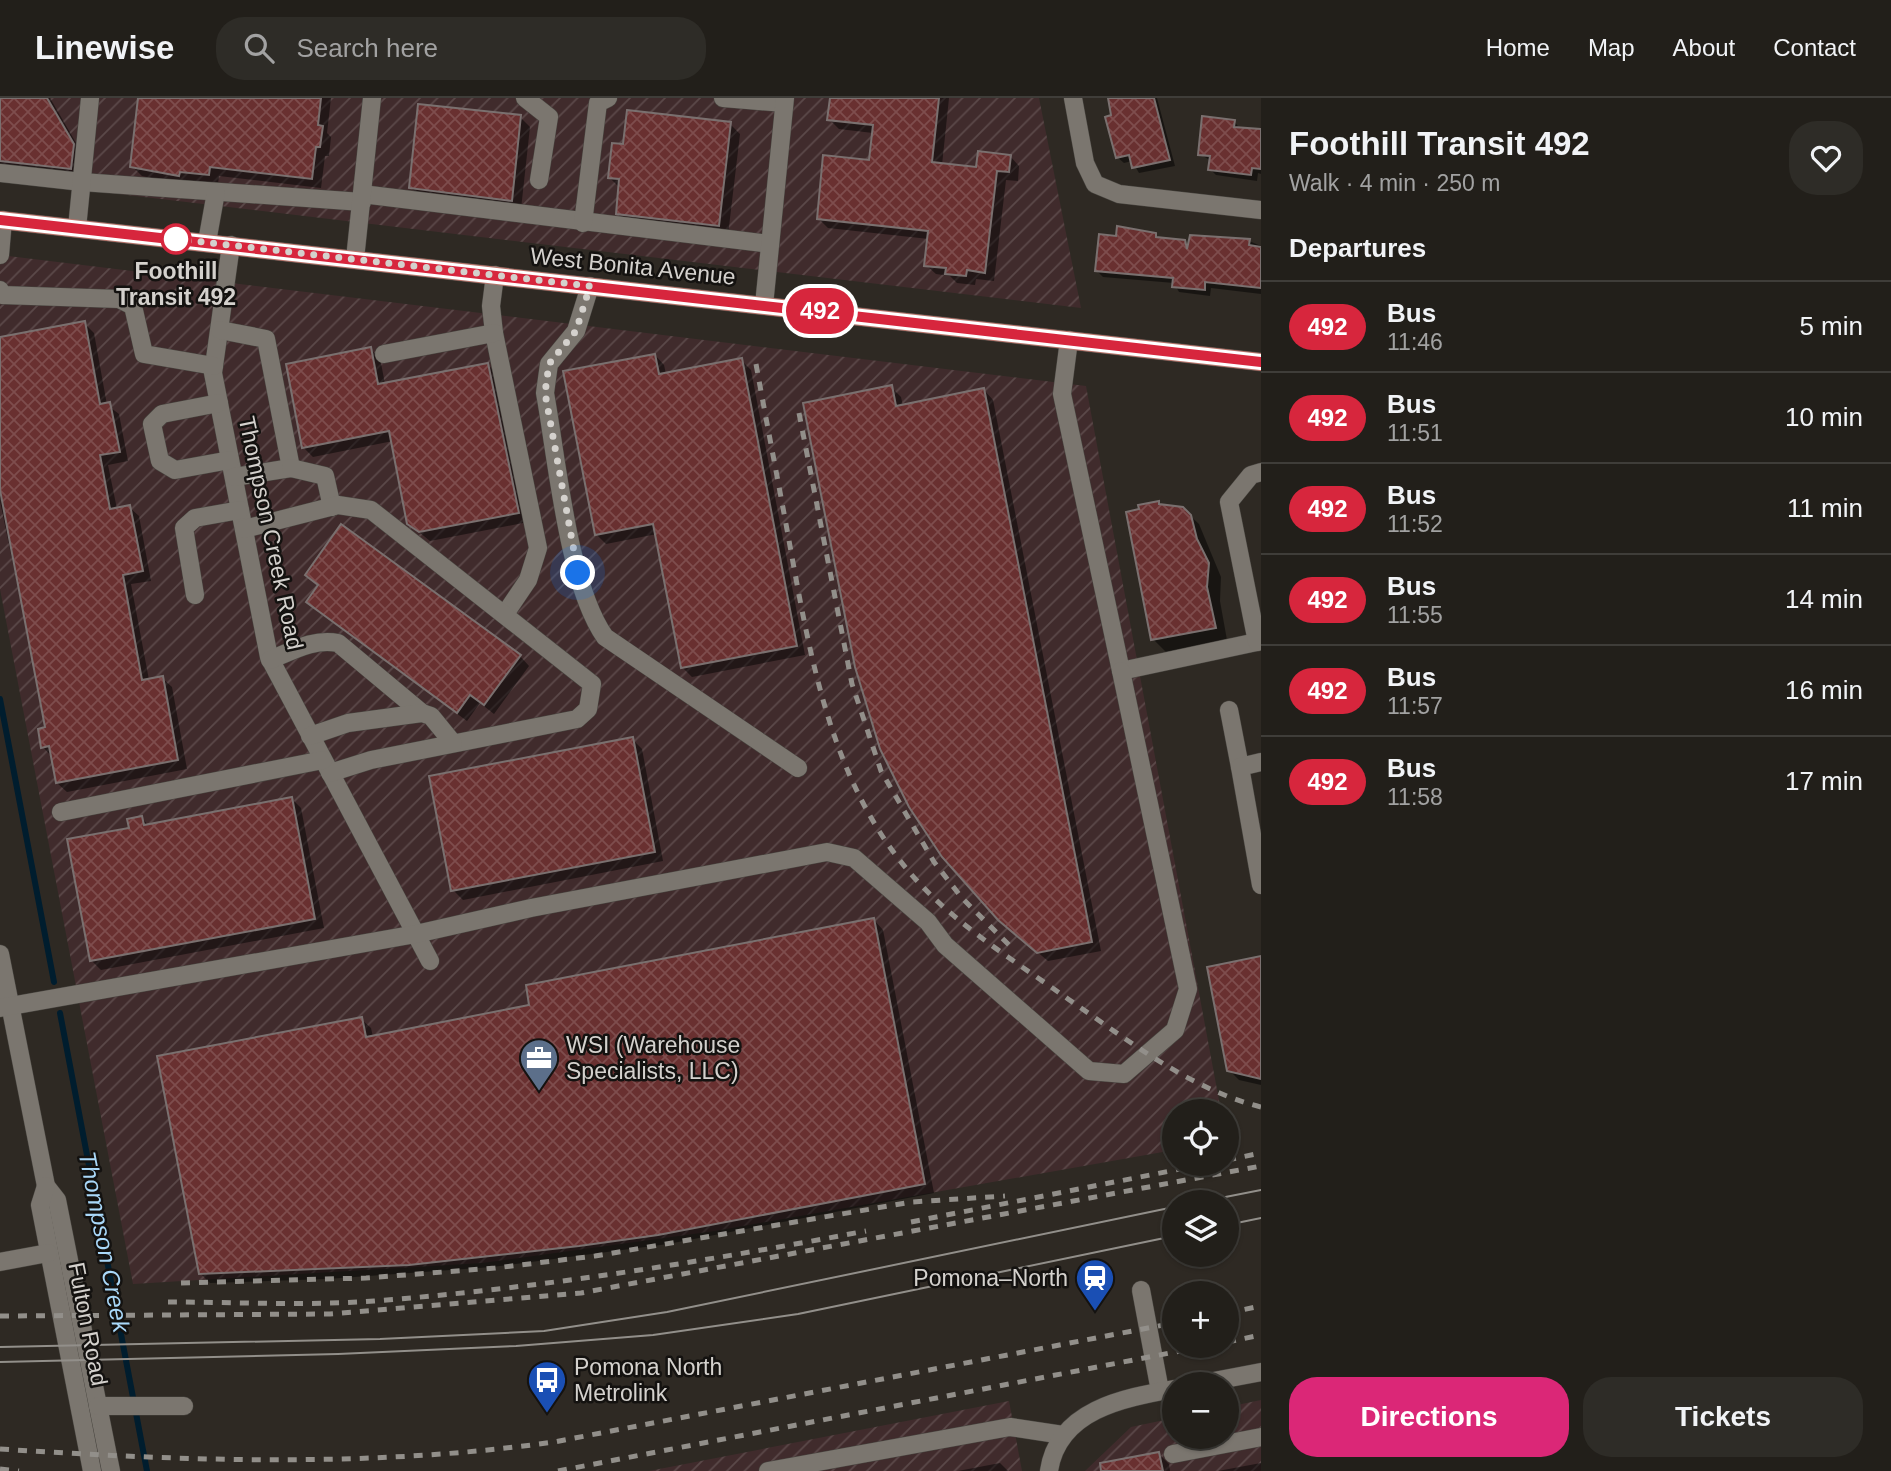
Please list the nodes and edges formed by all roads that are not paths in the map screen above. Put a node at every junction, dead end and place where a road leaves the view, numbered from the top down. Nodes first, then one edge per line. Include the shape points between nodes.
1 (90, 98) edge
2 (372, 98) edge
3 (525, 98) edge
4 (608, 98) edge
5 (723, 98) edge
6 (1073, 98) edge
7 (785, 100) edge
8 (0, 173) edge
9 (539, 180) dead end
10 (82, 182) junction
11 (216, 192) junction
12 (362, 198) junction
13 (1261, 210) edge
14 (2, 220) edge
15 (583, 223) junction
16 (77, 228) junction
17 (207, 242) junction
18 (770, 244) junction
19 (231, 245) junction
20 (0, 255) edge
21 (355, 259) junction
22 (495, 275) junction
23 (590, 286) junction
24 (0, 290) edge
25 (764, 305) junction
26 (220, 330) junction
27 (494, 333) junction
28 (1069, 340) junction
29 (384, 354) dead end
30 (1261, 362) edge
31 (214, 366) junction
32 (219, 403) junction
33 (291, 468) junction
34 (232, 469) junction
35 (1261, 472) edge
36 (332, 507) junction
37 (240, 510) junction
38 (243, 528) junction
39 (195, 595) dead end
40 (505, 614) junction
41 (1259, 641) edge
42 (270, 660) junction
43 (1121, 671) junction
44 (1229, 710) dead end
45 (422, 713) junction
46 (310, 736) junction
47 (453, 743) junction
48 (1261, 762) edge
49 (327, 766) junction
50 (1240, 767) junction
51 (797, 768) dead end
52 (61, 812) dead end
53 (1261, 881) edge
54 (416, 934) junction
55 (0, 954) edge
56 (430, 961) dead end
57 (4, 1007) edge
58 (46, 1186) junction
59 (48, 1252) junction
60 (0, 1262) edge
61 (1141, 1290) dead end
62 (1162, 1372) edge
63 (1261, 1372) edge
64 (1239, 1377) edge
65 (1162, 1391) edge
66 (105, 1406) junction
67 (184, 1406) dead end
68 (1063, 1435) junction
69 (1261, 1437) edge
70 (1239, 1439) edge
71 (1191, 1449) edge
72 (1173, 1454) dead end
73 (92, 1471) edge
74 (111, 1471) edge
75 (768, 1471) edge
76 (1049, 1471) edge

1 - 10 street
2 - 12 street
3 - 9 street via 549,117
4 - 15 street via 598,103
5 - 7 street
6 - 13 street via 1085,163 1095,184 1119,194
7 - 18 street
8 - 10 street
10 - 11 street
10 - 16 street
11 - 12 street
11 - 17 street
12 - 15 street
12 - 21 street
14 - 16 main road, West Bonita Avenue
14 - 20 street
15 - 18 street
16 - 17 main road, West Bonita Avenue
17 - 19 main road, West Bonita Avenue
18 - 25 street
19 - 21 main road, West Bonita Avenue
19 - 26 street, Thompson Creek Road
21 - 22 main road, West Bonita Avenue
22 - 23 main road, West Bonita Avenue
22 - 27 street
23 - 25 main road, West Bonita Avenue
23 - 51 street via 576,331 549,364 545,393 578,573 594,622 605,637
24 - 31 street via 2,295 119,299 133,306 144,354
25 - 28 main road, West Bonita Avenue
26 - 31 street, Thompson Creek Road
26 - 33 street via 266,340
27 - 29 street
27 - 40 street via 538,548 528,580
28 - 30 main road, West Bonita Avenue
28 - 43 street via 1062,394
31 - 32 street, Thompson Creek Road
32 - 34 street, Thompson Creek Road
32 - 34 street via 162,414 152,424 160,461 175,470
33 - 34 street
33 - 36 street via 326,477
34 - 37 street, Thompson Creek Road
35 - 41 street via 1251,475 1229,502
36 - 38 street
36 - 40 street via 352,505 371,510
37 - 38 street, Thompson Creek Road
37 - 39 street via 195,518 184,528
38 - 42 street, Thompson Creek Road
40 - 47 street via 592,684 588,709 578,719
41 - 43 street
42 - 45 street via 309,643 338,643
42 - 46 street, Thompson Creek Road
43 - 54 street via 1188,989 1175,1030 1124,1073 1089,1071 854,858 827,852
44 - 50 street
45 - 46 street via 348,723
45 - 47 street via 431,716
46 - 49 street, Thompson Creek Road
47 - 49 street
48 - 50 street
49 - 52 street
49 - 54 street, Thompson Creek Road
50 - 53 street
54 - 56 street, Thompson Creek Road
54 - 57 street
55 - 57 street, Fulton Road
57 - 58 street, Fulton Road
58 - 59 street, Fulton Road via 40,1205
58 - 66 street, Fulton Road via 57,1200
59 - 60 street
59 - 73 street, Fulton Road
61 - 62 street
63 - 64 street
65 - 68 street via 1109,1403
66 - 67 street
66 - 74 street, Fulton Road
68 - 75 street via 1010,1427
68 - 76 street via 1052,1453
69 - 70 street
71 - 72 street

